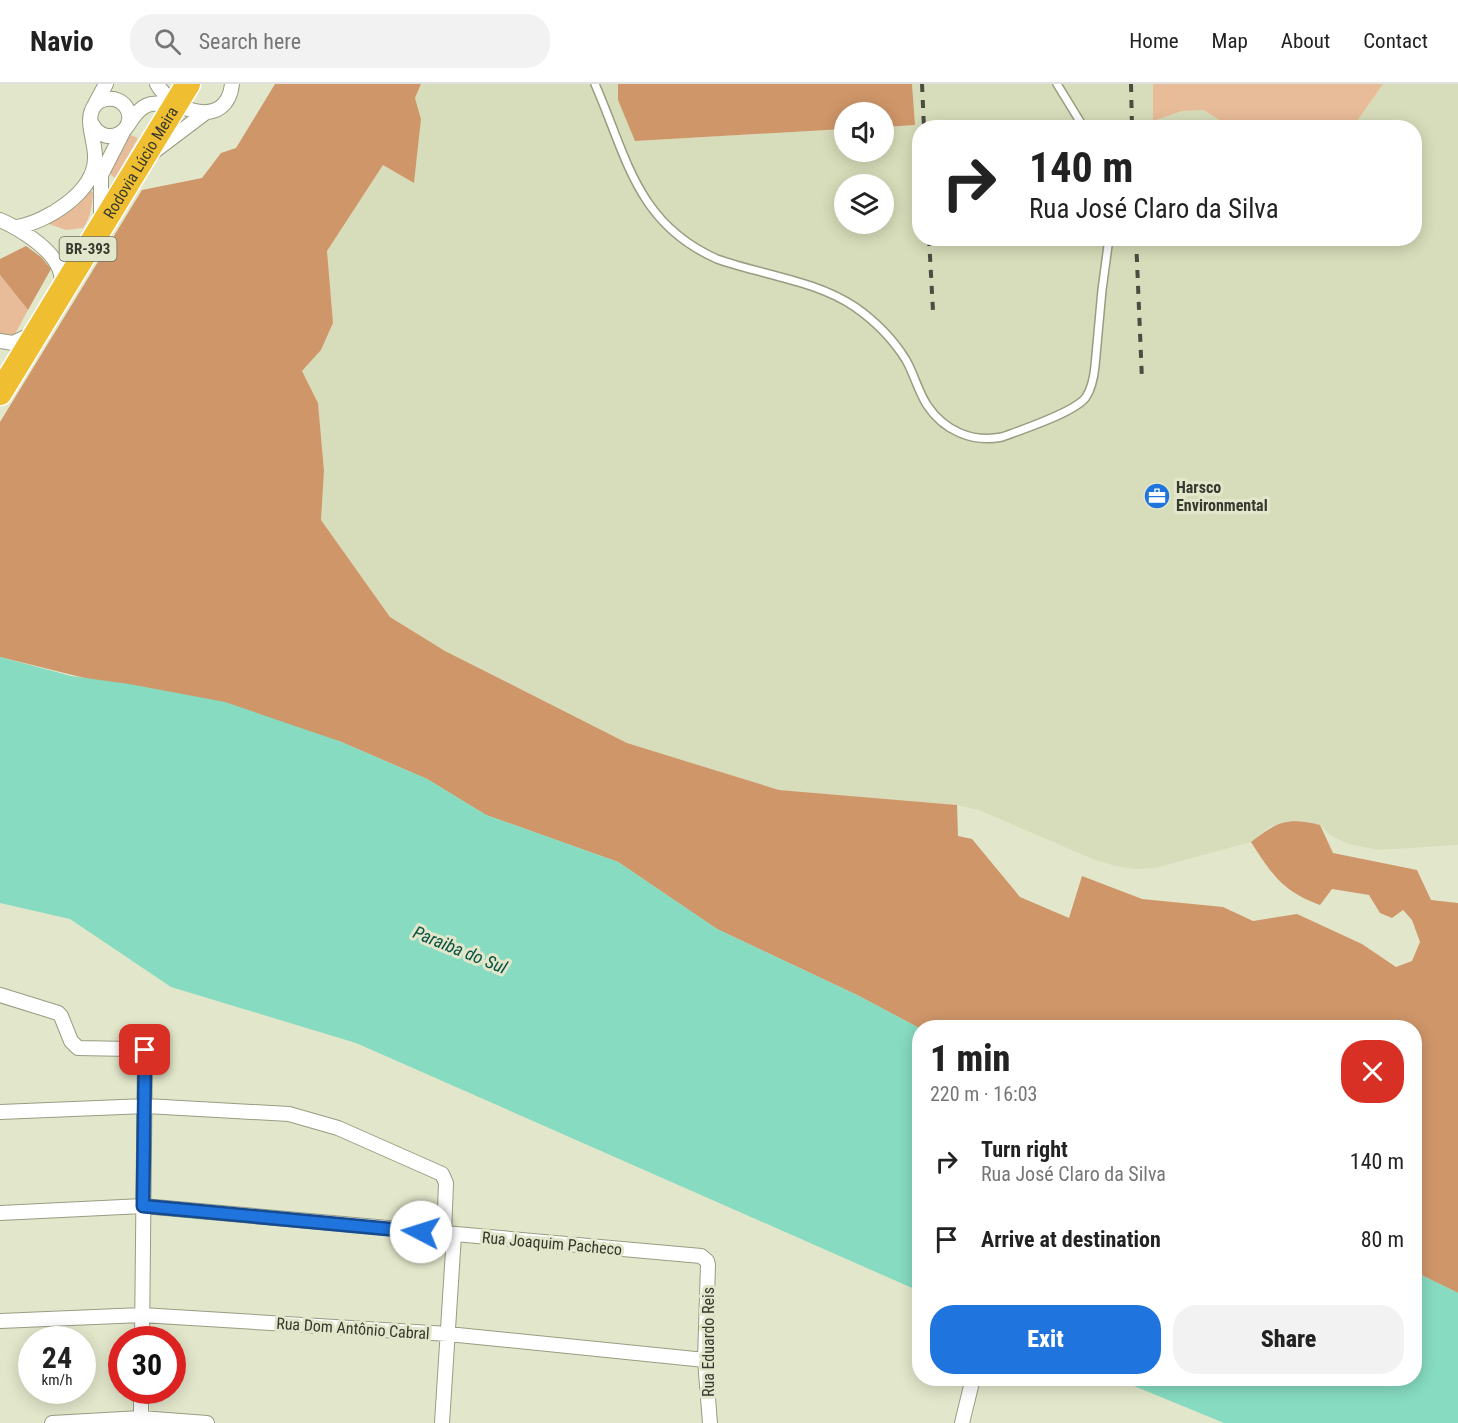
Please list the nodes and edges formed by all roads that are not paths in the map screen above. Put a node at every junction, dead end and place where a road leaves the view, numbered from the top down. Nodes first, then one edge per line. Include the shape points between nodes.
1 (106, 84) edge
2 (156, 84) edge
3 (232, 84) edge
4 (594, 84) edge
5 (1057, 84) edge
6 (182, 94) edge
7 (94, 106) junction
8 (205, 113) junction
9 (1079, 120) edge
10 (92, 124) junction
11 (125, 129) junction
12 (139, 164) junction
13 (0, 220) edge
14 (17, 227) junction
15 (101, 227) junction
16 (1108, 246) edge
17 (63, 291) junction
18 (39, 330) junction
19 (0, 340) edge
20 (0, 393) edge
21 (0, 994) edge
22 (131, 1049) dead end
23 (145, 1050) dead end
24 (146, 1106) junction
25 (0, 1112) edge
26 (143, 1206) junction
27 (0, 1214) edge
28 (449, 1234) junction
29 (707, 1261) joint
30 (142, 1315) junction
31 (0, 1321) edge
32 (142, 1326) edge
33 (448, 1334) junction
34 (705, 1360) junction
35 (971, 1386) edge
36 (141, 1404) edge
37 (141, 1421) edge
38 (52, 1423) edge
39 (207, 1423) edge
40 (442, 1423) edge
41 (710, 1423) edge
42 (962, 1423) edge

1 - 7 street
2 - 6 street via 163,93
3 - 8 street via 224,103
4 - 16 lane via 639,191 668,225 694,248 717,260 813,287 857,308 895,345 933,413 951,429 971,437 1002,437 1066,411 1086,397 1094,372
5 - 9 lane
6 - 8 street via 192,111
6 - 11 street via 142,107
6 - 12 highway, Rodovia Lúcio Meira / BR-393
7 - 10 street
7 - 11 street via 104,99 122,103 128,114
8 - 12 street
10 - 11 street via 111,137
10 - 14 street via 95,160 85,184 53,214
11 - 15 street via 101,175
12 - 15 highway, Rodovia Lúcio Meira / BR-393
13 - 14 street
14 - 17 street via 56,261
15 - 17 highway, Rodovia Lúcio Meira / BR-393
17 - 18 highway, Rodovia Lúcio Meira / BR-393
18 - 19 street via 13,343
18 - 20 highway, Rodovia Lúcio Meira / BR-393
21 - 22 street via 58,1013 78,1048
23 - 24 street
24 - 25 street
24 - 26 street
24 - 28 street via 289,1114 338,1128 444,1176
26 - 27 street, Rua Joaquim Pacheco
26 - 28 street, Rua Joaquim Pacheco
26 - 30 street
28 - 29 street, Rua Joaquim Pacheco via 701,1256
28 - 33 street
29 - 34 street, Rua Eduardo Reis
30 - 31 street, Rua Dom Antônio Cabral
30 - 32 street
30 - 33 street, Rua Dom Antônio Cabral
33 - 34 street, Rua Dom Antônio Cabral
33 - 40 street
34 - 41 street, Rua Eduardo Reis
35 - 42 street
36 - 37 street
37 - 38 street
37 - 39 street

